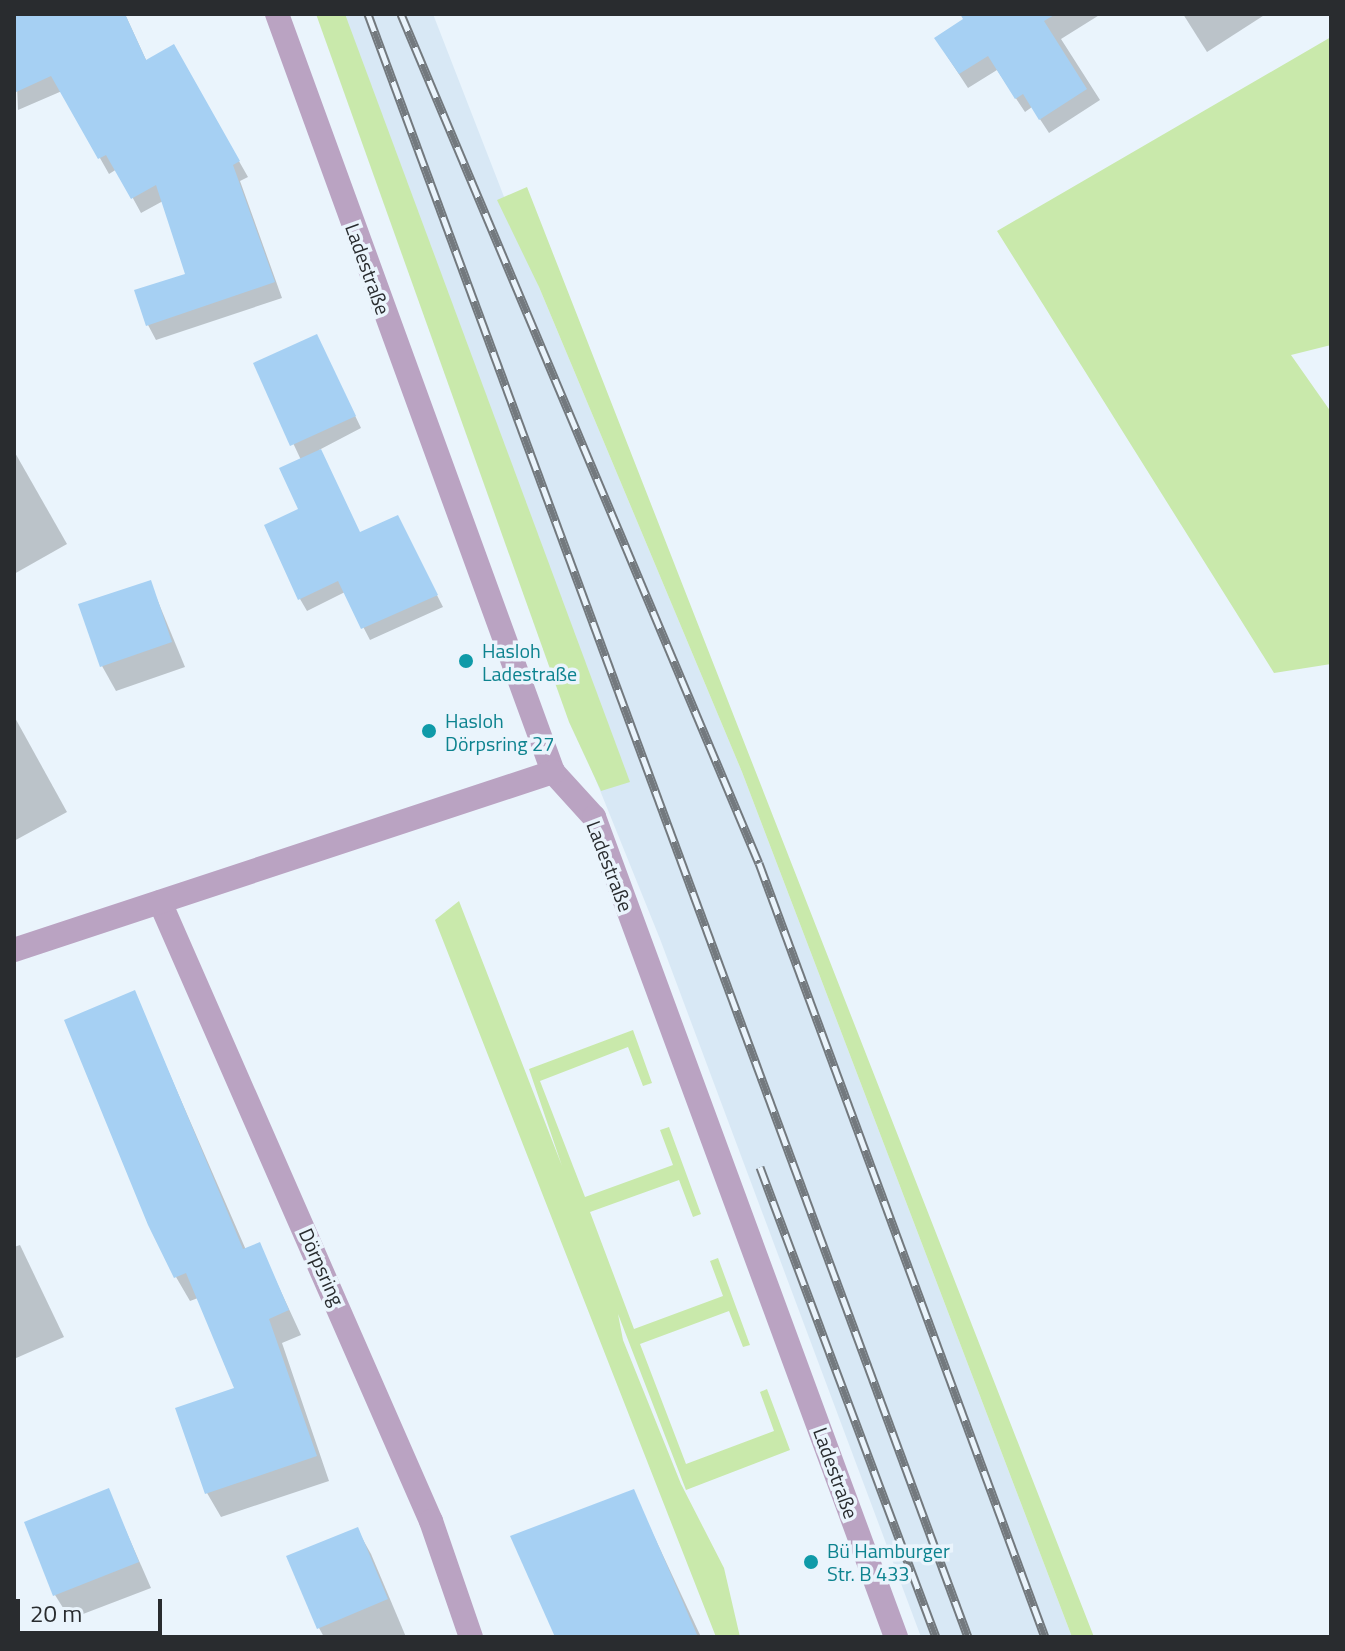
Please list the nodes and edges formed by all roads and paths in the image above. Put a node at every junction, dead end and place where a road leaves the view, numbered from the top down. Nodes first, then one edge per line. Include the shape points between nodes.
1 (277, 14) edge
2 (553, 772) junction
3 (160, 902) junction
4 (14, 950) edge
5 (471, 1637) edge
6 (896, 1637) edge

1 - 2 street, Ladestraße
2 - 3 street
2 - 6 street, Ladestraße via 594,817
3 - 4 street
3 - 5 street, Dörpsring via 431,1521

